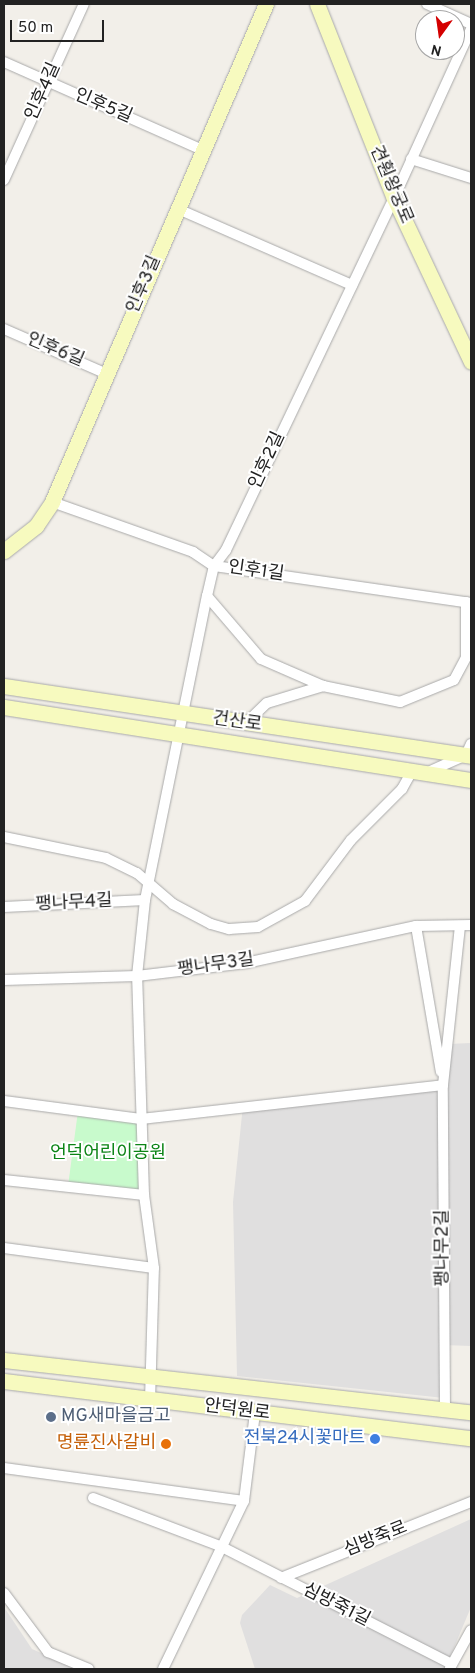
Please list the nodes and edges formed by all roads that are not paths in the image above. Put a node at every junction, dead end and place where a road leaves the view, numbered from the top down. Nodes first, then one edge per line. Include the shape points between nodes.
1 (84, 4) edge
2 (266, 4) edge
3 (317, 4) edge
4 (427, 4) edge
5 (471, 24) edge
6 (471, 29) edge
7 (4, 62) edge
8 (48, 83) junction
9 (203, 150) junction
10 (411, 159) junction
11 (471, 178) edge
12 (4, 180) edge
13 (394, 198) junction
14 (178, 209) junction
15 (352, 285) junction
16 (4, 329) edge
17 (471, 362) edge
18 (107, 374) junction
19 (52, 502) junction
20 (4, 551) edge
21 (214, 566) junction
22 (207, 596) junction
23 (469, 603) edge
24 (4, 686) edge
25 (322, 686) junction
26 (4, 707) edge
27 (184, 715) junction
28 (245, 724) junction
29 (180, 735) junction
30 (469, 752) edge
31 (419, 772) junction
32 (471, 780) edge
33 (4, 837) edge
34 (149, 883) junction
35 (144, 900) junction
36 (4, 907) edge
37 (471, 925) edge
38 (416, 926) junction
39 (460, 926) junction
40 (136, 976) junction
41 (4, 980) edge
42 (444, 1085) junction
43 (4, 1101) edge
44 (141, 1119) junction
45 (4, 1180) edge
46 (144, 1195) junction
47 (4, 1248) edge
48 (154, 1268) junction
49 (4, 1360) edge
50 (152, 1377) junction
51 (4, 1381) edge
52 (150, 1400) junction
53 (445, 1410) junction
54 (471, 1412) edge
55 (255, 1413) junction
56 (471, 1438) edge
57 (4, 1468) edge
58 (93, 1498) dead end
59 (244, 1501) junction
60 (471, 1502) edge
61 (220, 1546) junction
62 (281, 1578) junction
63 (4, 1593) edge
64 (471, 1630) edge
65 (450, 1667) edge
66 (89, 1669) edge
67 (163, 1669) edge

1 - 8 street, 인후4길
2 - 9 street, 인후3길
3 - 13 street, 견훤왕궁로
4 - 5 street
6 - 10 street, 인후2길
7 - 8 street, 인후5길
8 - 9 street, 인후5길
8 - 12 street, 인후4길
9 - 14 street, 인후3길
10 - 11 street
10 - 13 street, 인후2길
13 - 15 street, 인후2길
13 - 17 street, 견훤왕궁로
14 - 15 street
14 - 18 street, 인후3길
15 - 21 street, 인후2길 via 226,550
16 - 18 street, 인후6길
18 - 19 street, 인후3길
19 - 20 street, 인후3길 via 36,526
19 - 21 street, 인후1길 via 193,552
21 - 22 street, 인후2길
21 - 23 street, 인후1길
22 - 25 street via 261,659
22 - 27 street, 인후2길
23 - 25 street via 466,657 454,680 400,702
24 - 27 street, 건산로
25 - 28 street via 267,703
26 - 29 street, 건산로
27 - 28 street, 건산로
27 - 29 street, 인후2길
28 - 30 street, 건산로
29 - 31 street, 건산로
29 - 34 street
30 - 31 street
31 - 32 street, 건산로
31 - 34 street via 351,840 305,901 258,927 229,929 211,924 172,904
33 - 34 street via 106,858 138,872
34 - 35 street
35 - 36 street, 팽나무4길
35 - 40 street
37 - 39 street
38 - 39 street
38 - 40 street, 팽나무3길 via 246,963
38 - 42 street, 팽나무2길
39 - 42 street, 팽나무2길
40 - 41 street, 팽나무3길
40 - 44 street
42 - 44 street via 243,1105
42 - 53 street, 팽나무2길
43 - 44 street
44 - 46 street
45 - 46 street
46 - 48 street
47 - 48 street
48 - 50 street
49 - 50 street, 안덕원로
50 - 52 street
50 - 53 street, 안덕원로
51 - 52 street, 안덕원로
52 - 55 street, 안덕원로
53 - 54 street, 안덕원로
55 - 56 street, 안덕원로
55 - 59 street
57 - 59 street
58 - 61 street, 심방죽1길
59 - 61 street
60 - 62 street, 심방죽로
61 - 62 street, 심방죽1길
61 - 67 street
62 - 65 street, 심방죽1길
63 - 66 street via 48,1652
64 - 65 street

